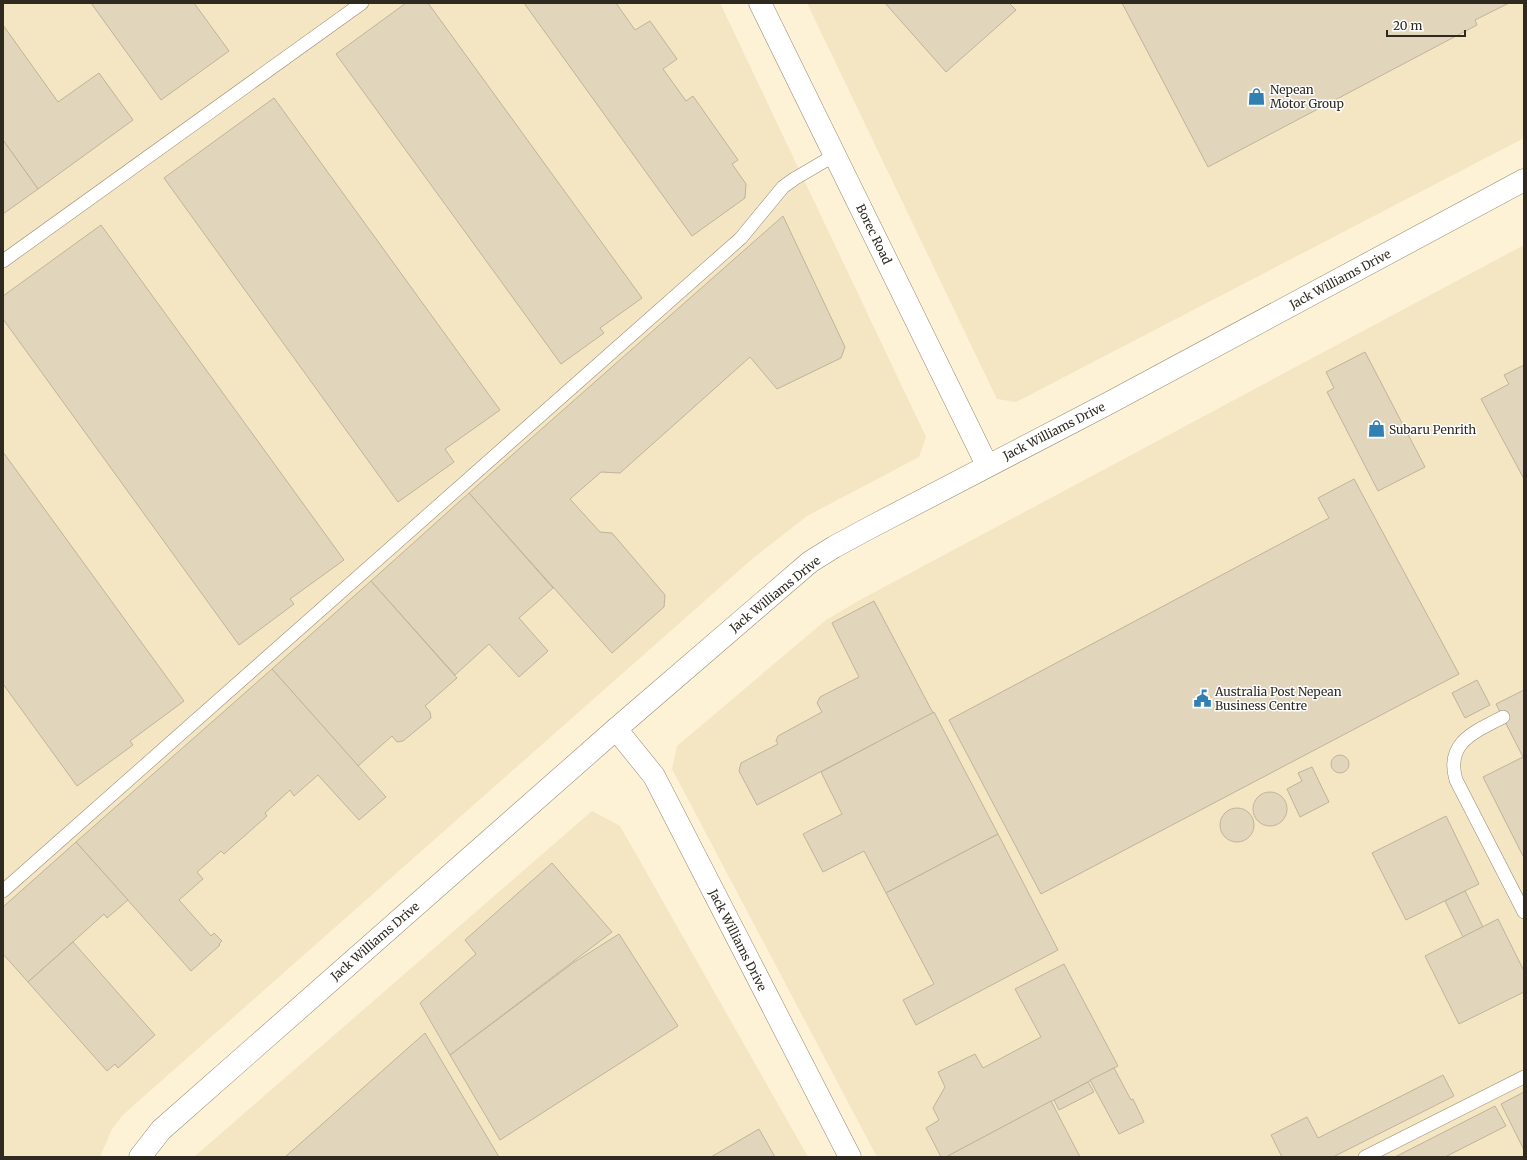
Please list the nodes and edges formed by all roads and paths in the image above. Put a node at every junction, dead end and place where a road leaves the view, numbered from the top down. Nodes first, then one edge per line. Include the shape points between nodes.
1 (362, 3) edge
2 (760, 3) edge
3 (835, 155) junction
4 (1524, 180) edge
5 (3, 261) edge
6 (987, 465) junction
7 (1503, 717) dead end
8 (616, 729) junction
9 (3, 891) edge
10 (1524, 912) edge
11 (1524, 1077) edge
12 (140, 1157) edge
13 (850, 1157) edge
14 (1365, 1157) edge

1 - 5 lane
2 - 3 street, Borec Road
3 - 6 street, Borec Road
3 - 9 lane via 783,187 741,238
4 - 6 street, Jack Williams Drive
6 - 8 street, Jack Williams Drive via 810,562
7 - 10 lane via 1474,732 1460,743 1454,758 1454,773
8 - 12 street, Jack Williams Drive via 161,1130
8 - 13 street, Jack Williams Drive via 654,776
11 - 14 lane

